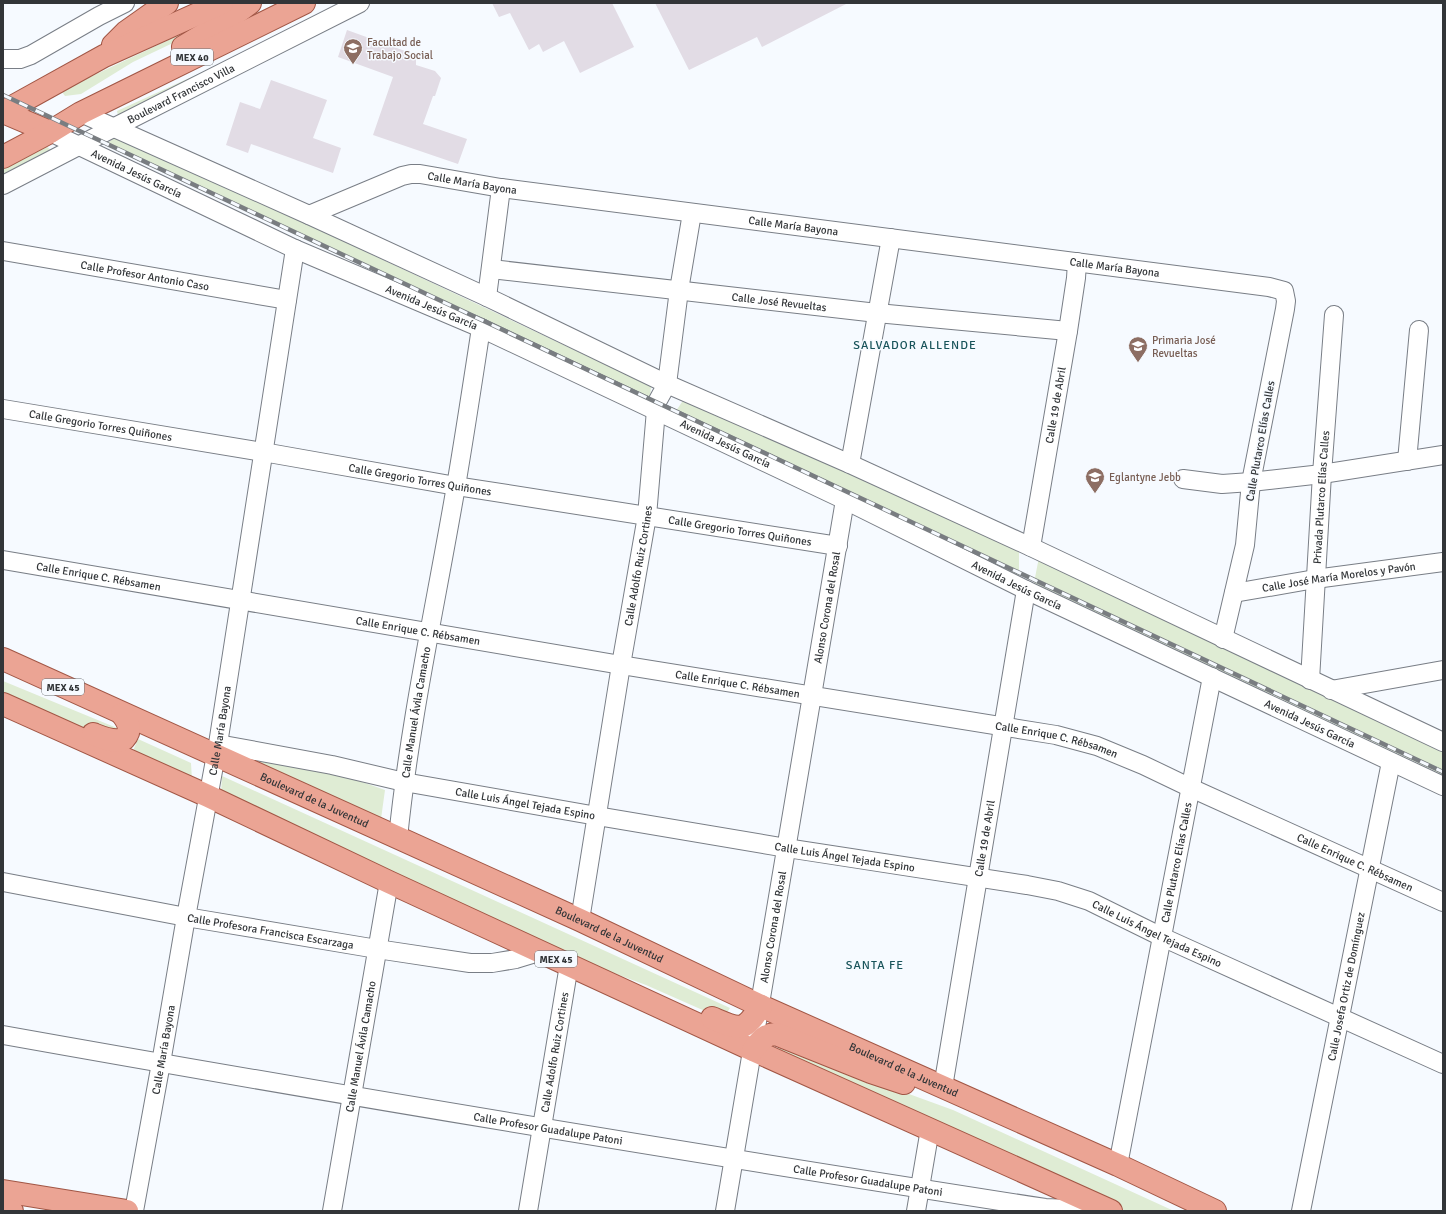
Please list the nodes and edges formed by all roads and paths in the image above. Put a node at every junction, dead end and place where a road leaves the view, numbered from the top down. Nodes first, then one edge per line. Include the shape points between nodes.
1 (125, 3) edge
2 (167, 3) edge
3 (222, 3) edge
4 (250, 3) edge
5 (304, 3) edge
6 (360, 3) edge
7 (104, 56) junction
8 (6, 60) edge
9 (3, 112) edge
10 (81, 113) junction
11 (112, 128) junction
12 (50, 132) junction
13 (78, 146) junction
14 (3, 157) edge
15 (3, 185) edge
16 (501, 188) junction
17 (692, 213) junction
18 (309, 215) junction
19 (891, 238) junction
20 (295, 249) junction
21 (3, 251) edge
22 (1077, 262) junction
23 (491, 269) junction
24 (679, 290) junction
25 (1284, 291) joint
26 (487, 297) junction
27 (287, 300) junction
28 (877, 313) junction
29 (1334, 315) dead end
30 (481, 328) junction
31 (1419, 330) dead end
32 (1068, 331) junction
33 (667, 384) junction
34 (3, 409) edge
35 (656, 410) junction
36 (263, 452) junction
37 (1443, 455) edge
38 (1407, 461) junction
39 (850, 464) junction
40 (1322, 474) junction
41 (1183, 479) dead end
42 (1251, 482) junction
43 (456, 486) junction
44 (845, 500) junction
45 (647, 516) junction
46 (838, 546) junction
47 (1031, 547) junction
48 (3, 560) edge
49 (1443, 562) edge
50 (1315, 579) junction
51 (1026, 590) junction
52 (1234, 593) junction
53 (240, 600) junction
54 (429, 632) junction
55 (1223, 639) junction
56 (3, 659) edge
57 (620, 665) junction
58 (1443, 670) edge
59 (1212, 677) junction
60 (1310, 680) junction
61 (1331, 690) junction
62 (813, 695) junction
63 (3, 703) edge
64 (122, 714) junction
65 (1003, 726) junction
66 (1443, 742) edge
67 (217, 750) junction
68 (1391, 762) junction
69 (404, 782) junction
70 (1443, 786) edge
71 (1191, 788) junction
72 (208, 796) junction
73 (597, 816) junction
74 (398, 838) junction
75 (787, 848) junction
76 (1370, 869) junction
77 (978, 878) junction
78 (3, 882) edge
79 (389, 882) junction
80 (1443, 902) edge
81 (186, 917) junction
82 (580, 920) junction
83 (1162, 936) junction
84 (377, 949) junction
85 (539, 952) junction
86 (569, 965) junction
87 (613, 985) junction
88 (761, 1006) junction
89 (1340, 1018) junction
90 (3, 1035) edge
91 (753, 1050) junction
92 (161, 1063) junction
93 (1443, 1064) edge
94 (937, 1085) junction
95 (352, 1096) junction
96 (542, 1128) junction
97 (930, 1129) junction
98 (734, 1159) junction
99 (1118, 1165) junction
100 (920, 1189) junction
101 (3, 1191) edge
102 (1103, 1207) edge
103 (3, 1210) edge
104 (12, 1211) edge
105 (127, 1211) edge
106 (134, 1211) edge
107 (332, 1211) edge
108 (528, 1211) edge
109 (725, 1211) edge
110 (916, 1211) edge
111 (1215, 1211) edge
112 (1301, 1211) edge

1 - 8 street via 31,55
2 - 7 main road via 126,32
3 - 7 main road
4 - 10 main road via 200,38 108,85
5 - 10 main road, MEX 40
6 - 11 street, Boulevard Francisco Villa
7 - 9 main road
9 - 12 main road, Avenida Jesús García
10 - 11 street
10 - 12 main road, MEX 40
11 - 13 street, Boulevard Francisco Villa
11 - 18 street
12 - 13 street, Avenida Jesús García
12 - 14 main road, MEX 40
13 - 15 street, Boulevard Francisco Villa
13 - 20 street, Avenida Jesús García
16 - 17 street, Calle María Bayona
16 - 18 street, Calle María Bayona via 411,174
16 - 23 street
17 - 19 street, Calle María Bayona
17 - 24 street, Calle Adolfo Ruiz Cortines
18 - 26 street
19 - 22 street, Calle María Bayona
19 - 28 street
20 - 27 street, Calle María Bayona
20 - 30 street, Avenida Jesús García
21 - 27 street, Calle Profesor Antonio Caso
22 - 25 street, Calle María Bayona
22 - 32 street, Calle 19 de Abril
23 - 24 street, Calle José Revueltas
23 - 26 street
24 - 28 street, Calle José Revueltas
24 - 33 street, Calle Adolfo Ruiz Cortines
25 - 42 street, Calle Plutarco Elías Calles via 1285,309
26 - 33 street
27 - 36 street, Calle María Bayona
28 - 32 street, Calle José Revueltas
28 - 39 street
29 - 40 street, Privada Plutarco Elías Calles
30 - 35 street, Avenida Jesús García
30 - 43 street, Calle Manuel Ávila Camacho
31 - 38 street
32 - 47 street, Calle 19 de Abril
33 - 35 street, Calle Adolfo Ruiz Cortines via 657,402
33 - 39 street
34 - 36 street, Calle Gregorio Torres Quiñones
35 - 44 street, Avenida Jesús García
35 - 45 street, Calle Adolfo Ruiz Cortines
36 - 43 street, Calle Gregorio Torres Quiñones
36 - 53 street, Calle María Bayona
37 - 38 street
38 - 40 street
39 - 47 street
40 - 42 street
40 - 50 street, Privada Plutarco Elías Calles
41 - 42 street via 1222,484
42 - 52 street, Calle Plutarco Elías Calles via 1245,545
43 - 45 street, Calle Gregorio Torres Quiñones
43 - 54 street, Calle Manuel Ávila Camacho
44 - 46 street, Alonso Corona del Rosal
44 - 51 street, Avenida Jesús García
45 - 46 street, Calle Gregorio Torres Quiñones
45 - 57 street, Calle Adolfo Ruiz Cortines
46 - 62 street, Alonso Corona del Rosal
47 - 55 street
48 - 53 street, Calle Enrique C. Rébsamen
49 - 50 street, Calle José María Morelos y Pavón
50 - 52 street, Calle José María Morelos y Pavón
50 - 60 street, Privada Plutarco Elías Calles
51 - 59 street, Avenida Jesús García
51 - 65 street, Calle 19 de Abril
52 - 55 street, Calle Plutarco Elías Calles
53 - 54 street, Calle Enrique C. Rébsamen
53 - 67 street, Calle María Bayona
54 - 57 street, Calle Enrique C. Rébsamen
54 - 69 street, Calle Manuel Ávila Camacho
55 - 60 street
56 - 64 main road, Boulevard de la Juventud / MEX 45
57 - 62 street, Calle Enrique C. Rébsamen
57 - 73 street, Calle Adolfo Ruiz Cortines
58 - 61 street
59 - 68 street, Avenida Jesús García
59 - 71 street, Calle Plutarco Elías Calles
60 - 61 street
61 - 66 street
62 - 65 street, Calle Enrique C. Rébsamen
62 - 75 street, Alonso Corona del Rosal
63 - 64 main road via 112,740 120,740 129,732 129,724
63 - 72 main road, MEX 45
64 - 67 main road, Boulevard de la Juventud / MEX 45
65 - 71 street, Calle Enrique C. Rébsamen via 1056,735 1097,746
65 - 77 street, Calle 19 de Abril
67 - 69 street, Calle Luis Ángel Tejada Espino via 332,765
67 - 72 street, Calle María Bayona
67 - 74 main road, Boulevard de la Juventud / MEX 45
68 - 70 street, Avenida Jesús García
68 - 76 street, Calle Josefa Ortiz de Domínguez
69 - 73 street, Calle Luis Ángel Tejada Espino
69 - 74 street, Calle Manuel Ávila Camacho
71 - 76 street, Calle Enrique C. Rébsamen
71 - 83 street, Calle Plutarco Elías Calles
72 - 79 main road, MEX 45
72 - 81 street, Calle María Bayona
73 - 75 street, Calle Luis Ángel Tejada Espino
73 - 82 street, Calle Adolfo Ruiz Cortines
74 - 82 main road, Boulevard de la Juventud / MEX 45
75 - 77 street, Calle Luis Ángel Tejada Espino
75 - 88 street, Alonso Corona del Rosal
76 - 80 street, Calle Enrique C. Rébsamen
76 - 89 street, Calle Josefa Ortiz de Domínguez
77 - 83 street, Calle Luis Ángel Tejada Espino via 1058,891 1089,901
77 - 94 street, Calle 19 de Abril
78 - 81 street, Calle Profesora Francisca Escarzaga
79 - 84 street, Calle Manuel Ávila Camacho
79 - 85 main road, MEX 45
81 - 84 street, Calle Profesora Francisca Escarzaga
81 - 92 street, Calle María Bayona
82 - 88 main road, Boulevard de la Juventud / MEX 45
83 - 89 street, Calle Luis Ángel Tejada Espino
83 - 99 street, Calle Plutarco Elías Calles
84 - 85 street, Calle Profesora Francisca Escarzaga via 470,963 492,963
84 - 95 street, Calle Manuel Ávila Camacho
85 - 86 main road, MEX 45
86 - 87 main road, MEX 45
86 - 96 street, Calle Adolfo Ruiz Cortines
87 - 88 main road via 638,987 729,1025 741,1027 750,1023
87 - 91 main road, MEX 45
88 - 91 street, Alonso Corona del Rosal
88 - 94 main road, Boulevard de la Juventud / MEX 45
89 - 93 street, Calle Luis Ángel Tejada Espino
89 - 112 street, Calle Josefa Ortiz de Domínguez
90 - 92 street, Calle Profesor Guadalupe Patoni
91 - 94 main road via 767,1034 776,1034 912,1086
91 - 97 main road, MEX 45
91 - 98 street, Alonso Corona del Rosal
92 - 95 street, Calle Profesor Guadalupe Patoni
92 - 106 street, Calle María Bayona
94 - 99 main road, Boulevard de la Juventud / MEX 45
95 - 96 street, Calle Profesor Guadalupe Patoni
95 - 107 street, Calle Manuel Ávila Camacho
96 - 98 street, Calle Profesor Guadalupe Patoni
96 - 108 street, Calle Adolfo Ruiz Cortines
97 - 100 street
97 - 102 main road, MEX 45
98 - 100 street, Calle Profesor Guadalupe Patoni
98 - 109 street, Alonso Corona del Rosal
99 - 111 main road, Boulevard de la Juventud / MEX 45
100 - 102 street, Calle Profesor Guadalupe Patoni via 1045,1208
100 - 110 street
101 - 105 main road
103 - 104 main road

